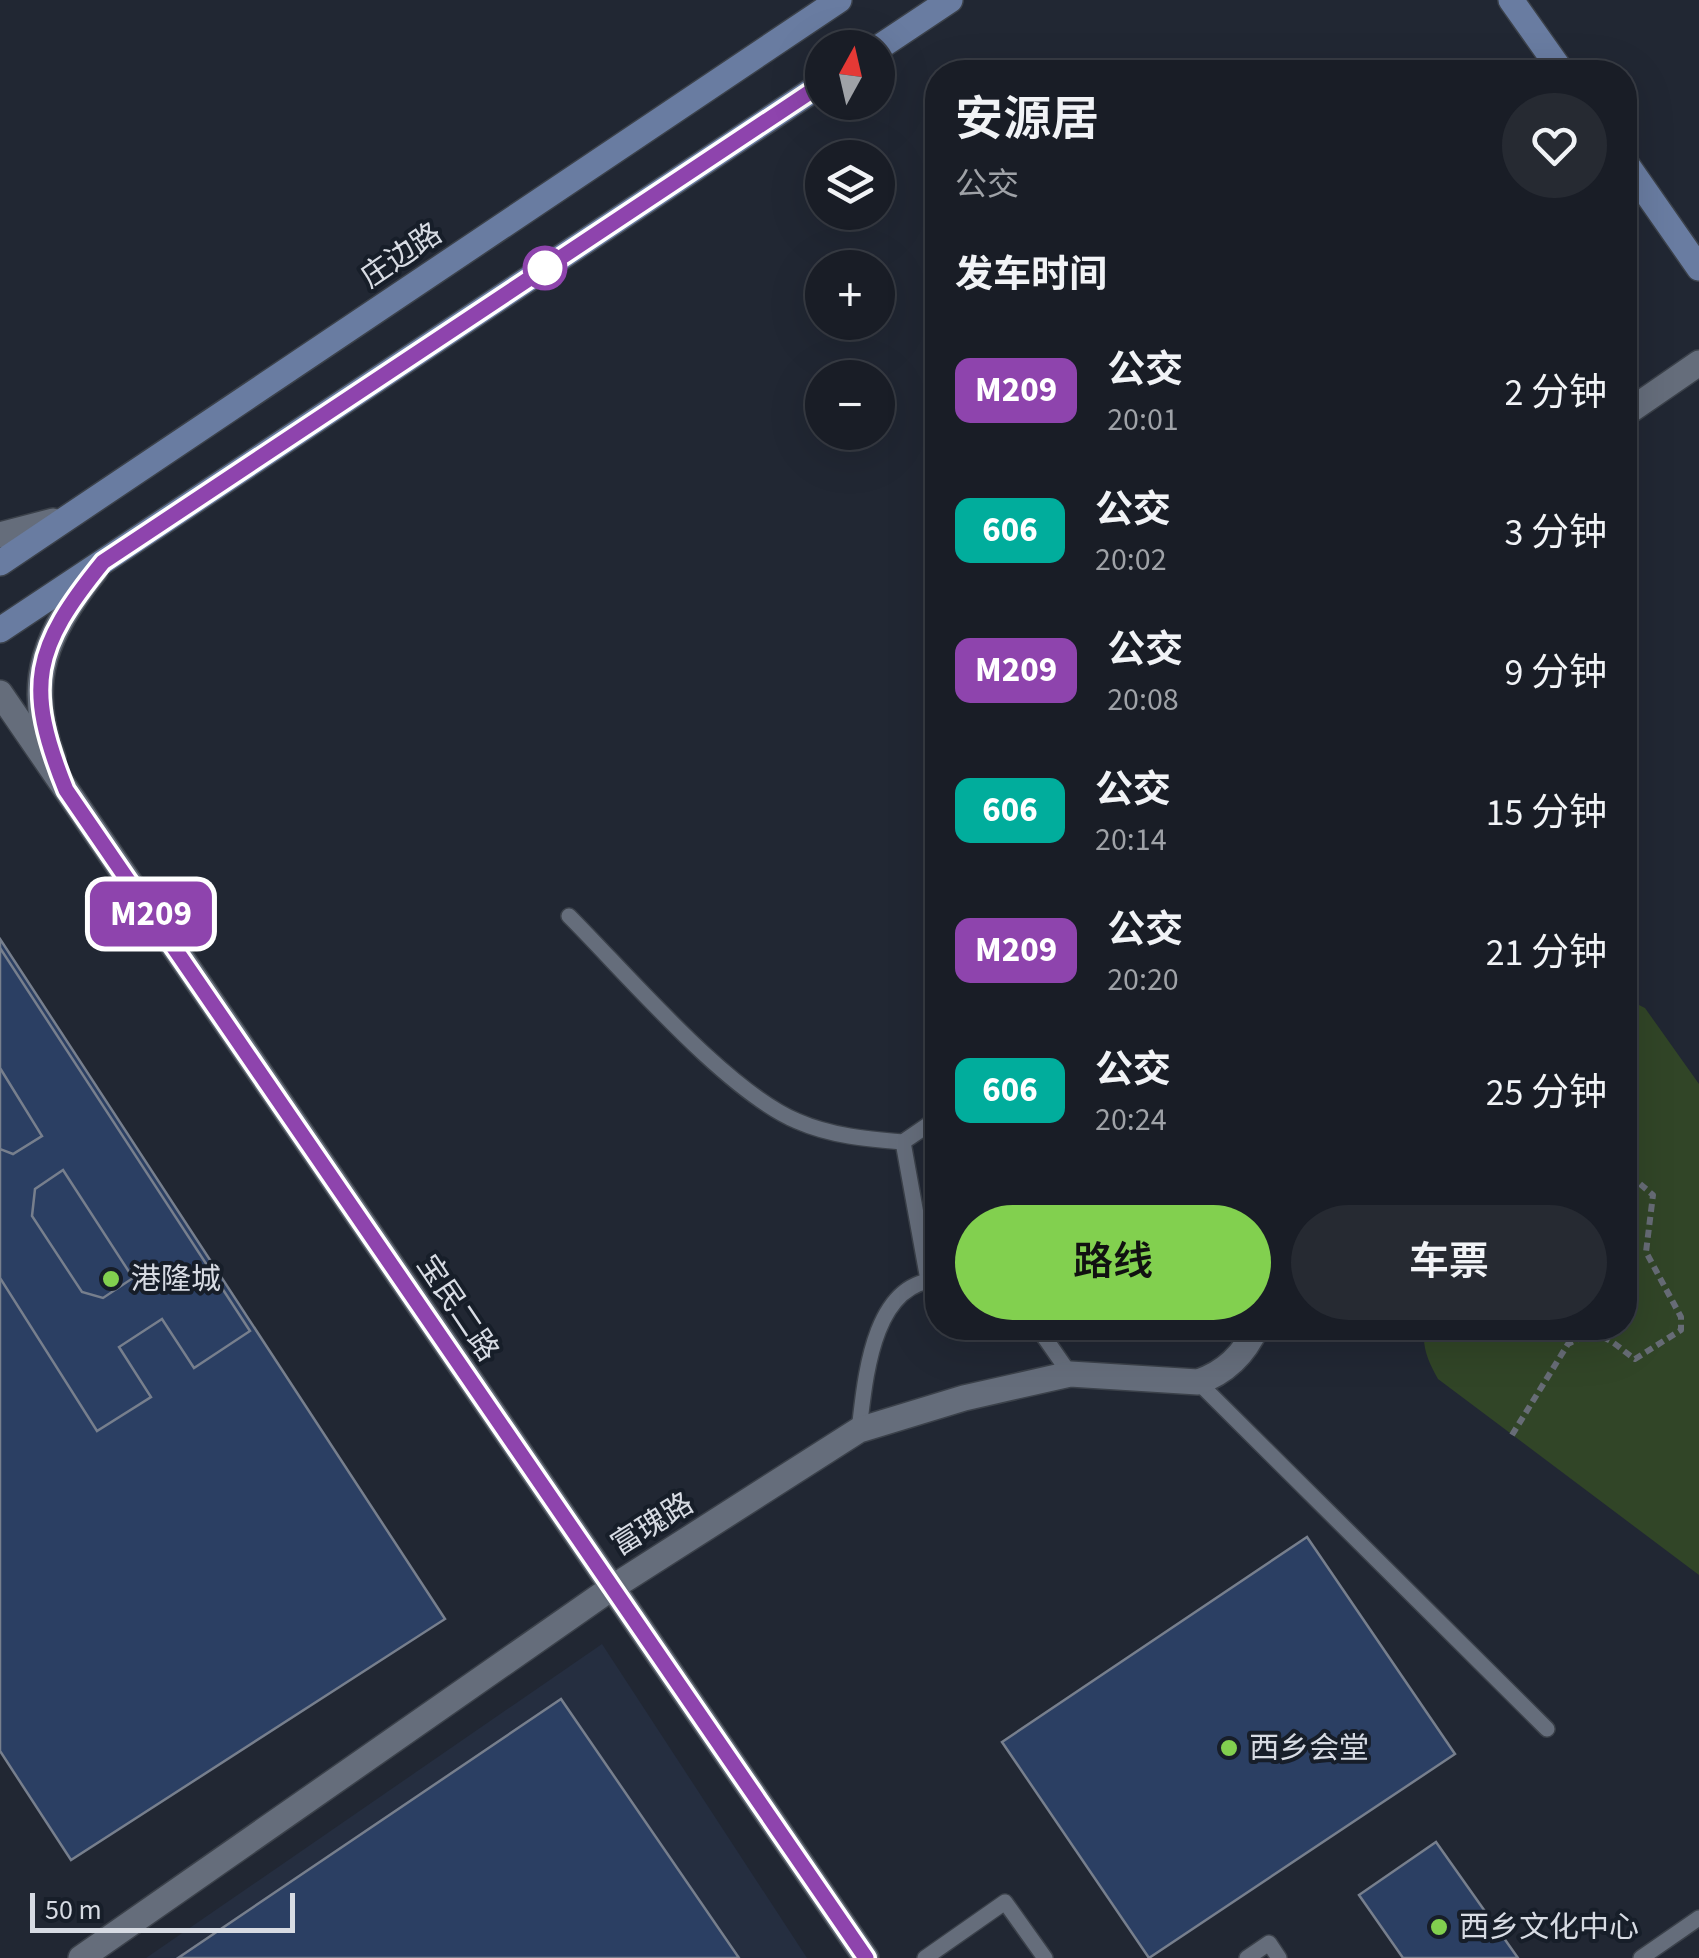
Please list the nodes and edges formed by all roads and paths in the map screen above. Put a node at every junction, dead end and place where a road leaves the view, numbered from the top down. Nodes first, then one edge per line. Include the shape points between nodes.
1 (839, 0) edge
2 (950, 0) edge
3 (1511, 0) edge
4 (895, 37) edge
5 (1554, 60) edge
6 (805, 95) edge
7 (1637, 179) edge
8 (1699, 268) edge
9 (1699, 364) edge
10 (1637, 406) edge
11 (77, 512) junction
12 (0, 535) edge
13 (103, 562) junction
14 (0, 564) edge
15 (0, 630) edge
16 (0, 693) edge
17 (66, 790) junction
18 (569, 916) dead end
19 (925, 1127) edge
20 (903, 1142) junction
21 (1637, 1182) edge
22 (925, 1243) edge
23 (925, 1284) edge
24 (1046, 1340) edge
25 (1250, 1340) edge
26 (1575, 1340) edge
27 (1616, 1340) edge
28 (1070, 1374) junction
29 (1198, 1382) junction
30 (859, 1430) junction
31 (1512, 1434) dead end
32 (610, 1589) junction
33 (1547, 1729) dead end
34 (1699, 1918) edge
35 (81, 1958) edge
36 (866, 1958) edge
37 (925, 1958) edge
38 (1046, 1958) edge
39 (1247, 1958) edge
40 (1279, 1958) edge
41 (1641, 1958) edge

1 - 11 main road, 庄边路
2 - 4 main road
3 - 5 main road
6 - 13 main road
7 - 8 main road
9 - 10 street
11 - 12 street
11 - 14 main road, 庄边路
13 - 15 main road
13 - 17 street via 67,606 46,648 38,694 46,740
16 - 17 street, 宝民二路
17 - 32 street, 宝民二路
18 - 20 lane via 724,1071 796,1121 850,1137
19 - 20 lane
20 - 22 lane
21 - 27 path via 1652,1195 1646,1252 1681,1317 1681,1330 1635,1359
23 - 30 lane via 884,1317 869,1354
24 - 28 lane
25 - 29 street via 1226,1366
26 - 31 path
28 - 29 street, 富瑰路
28 - 30 street, 富瑰路
29 - 33 lane
30 - 32 street, 富瑰路
32 - 35 street, 富瑰路
32 - 36 street, 宝民二路
34 - 41 lane
37 - 38 lane via 1006,1902
39 - 40 lane via 1269,1943

